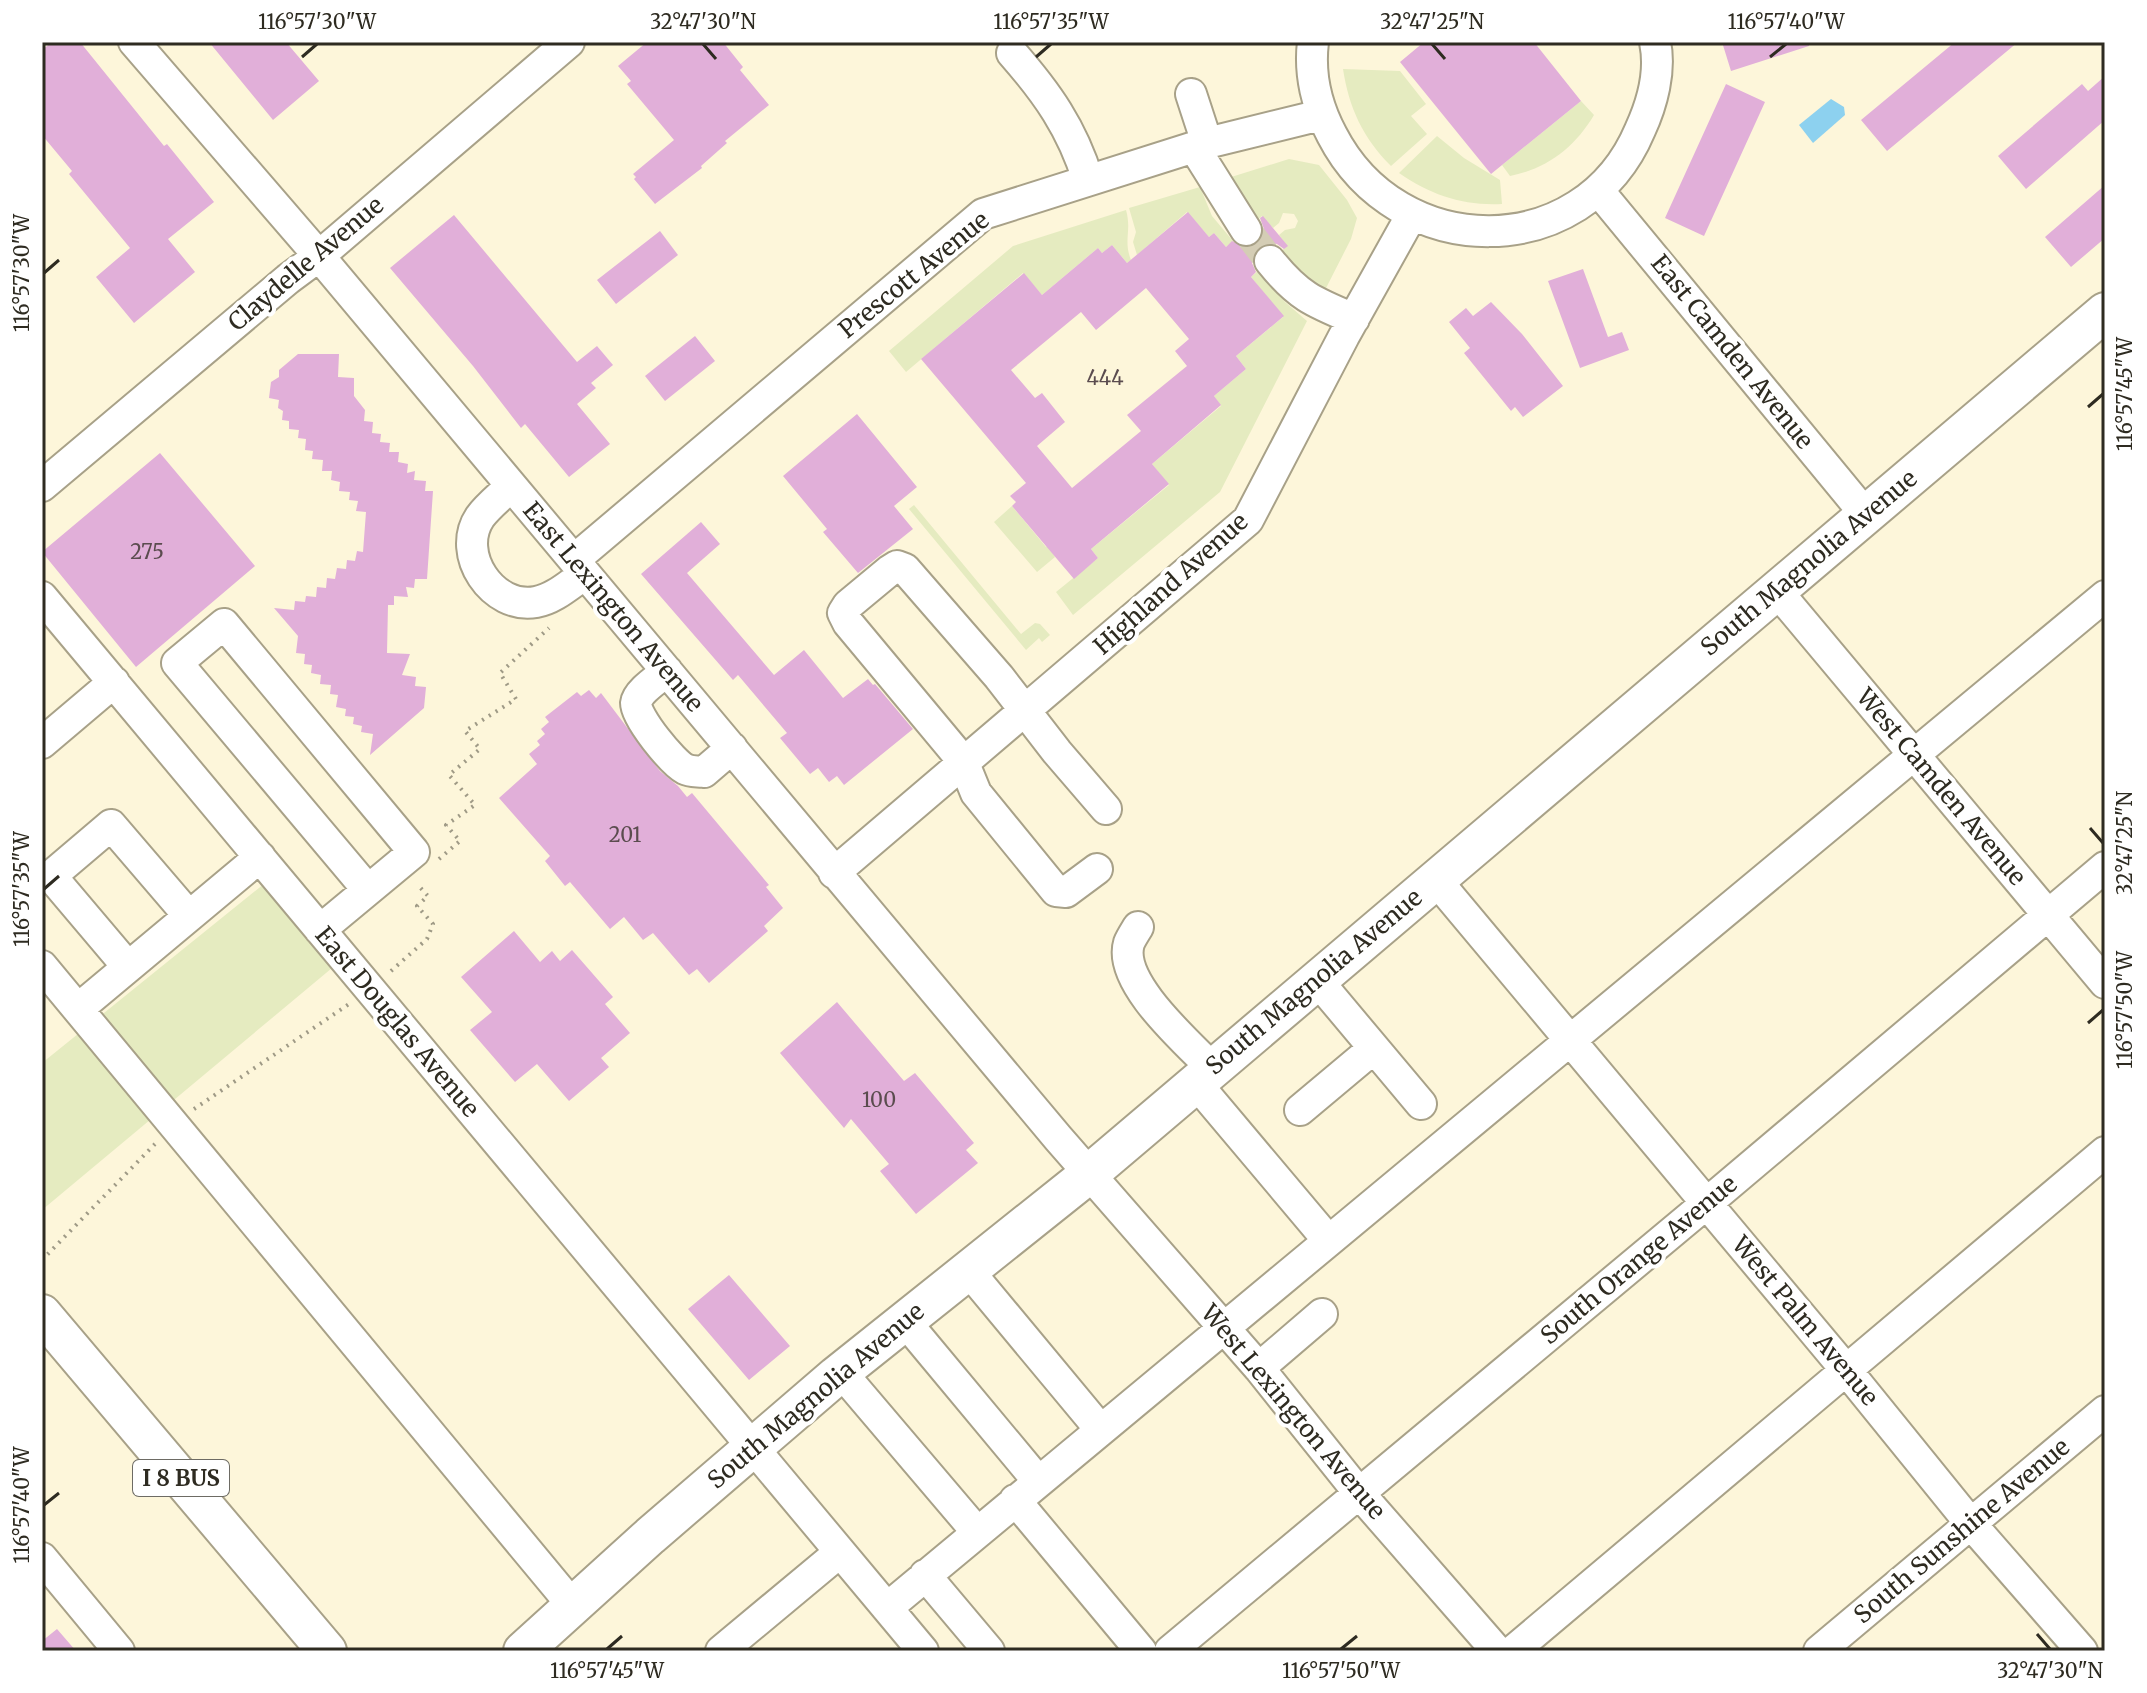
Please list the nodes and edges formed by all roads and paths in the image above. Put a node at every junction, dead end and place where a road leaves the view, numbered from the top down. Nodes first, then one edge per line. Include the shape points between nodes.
1 (134, 42) edge
2 (569, 42) edge
3 (1313, 42) edge
4 (1655, 42) edge
5 (1012, 53) dead end
6 (1191, 94) dead end
7 (1321, 115) junction
8 (1201, 145) junction
9 (1088, 180) junction
10 (1598, 190) junction
11 (1411, 216) junction
12 (1246, 230) tunnel mouth
13 (319, 256) junction
14 (1270, 261) tunnel mouth
15 (2105, 312) edge
16 (1354, 319) junction
17 (42, 486) edge
18 (511, 486) junction
19 (1866, 515) junction
20 (579, 567) junction
21 (1776, 590) junction
22 (2105, 596) edge
23 (42, 597) edge
24 (558, 620) dead end
25 (667, 671) junction
26 (114, 682) junction
27 (1027, 711) junction
28 (42, 743) edge
29 (732, 748) junction
30 (1913, 753) junction
31 (963, 761) junction
32 (1106, 809) dead end
33 (260, 857) junction
34 (437, 861) dead end
35 (2105, 867) edge
36 (1097, 869) dead end
37 (834, 873) junction
38 (415, 880) dead end
39 (1436, 880) junction
40 (368, 890) junction
41 (2048, 915) junction
42 (189, 916) junction
43 (1138, 927) dead end
44 (320, 930) junction
45 (42, 966) edge
46 (128, 967) junction
47 (1317, 980) junction
48 (2105, 983) edge
49 (370, 989) junction
50 (78, 1009) junction
51 (1571, 1041) junction
52 (1374, 1048) junction
53 (1204, 1075) junction
54 (1421, 1104) dead end
55 (1300, 1110) dead end
56 (2105, 1152) edge
57 (1089, 1174) junction
58 (1707, 1203) junction
59 (1328, 1240) junction
60 (967, 1269) junction
61 (42, 1314) edge
62 (1322, 1314) dead end
63 (904, 1320) junction
64 (1225, 1329) junction
65 (1259, 1368) junction
66 (1847, 1371) junction
67 (841, 1372) junction
68 (2105, 1411) edge
69 (1100, 1429) junction
70 (754, 1447) junction
71 (1027, 1490) junction
72 (1359, 1493) junction
73 (1971, 1524) junction
74 (977, 1532) junction
75 (840, 1552) junction
76 (42, 1558) edge
77 (925, 1575) junction
78 (573, 1606) junction
79 (887, 1608) junction
80 (119, 1651) edge
81 (327, 1651) edge
82 (523, 1651) edge
83 (721, 1651) edge
84 (923, 1651) edge
85 (989, 1651) edge
86 (1141, 1651) edge
87 (1170, 1651) edge
88 (1497, 1651) edge
89 (1513, 1651) edge
90 (1819, 1651) edge
91 (2082, 1651) edge

1 - 13 street, East Lexington Avenue
2 - 13 street, Claydelle Avenue
3 - 7 street via 1310,63
4 - 10 street via 1652,103 1631,151
5 - 9 street via 1047,93 1078,149
6 - 8 street
7 - 8 street, Prescott Avenue
7 - 11 street via 1344,159 1379,195
8 - 9 street, Prescott Avenue
8 - 12 street
9 - 20 street, Prescott Avenue via 983,214
10 - 11 street via 1556,217 1509,231 1459,231
10 - 19 street, East Camden Avenue
11 - 16 street, Highland Avenue
13 - 17 street, Claydelle Avenue
13 - 18 street, East Lexington Avenue
14 - 16 street via 1304,297
15 - 19 main road, South Magnolia Avenue
16 - 27 street, Highland Avenue via 1248,520
18 - 20 street, East Lexington Avenue
18 - 20 street, Prescott Avenue via 479,518 472,538 473,560 490,587 510,600 534,603 551,597
19 - 21 main road, South Magnolia Avenue
20 - 25 street, East Lexington Avenue
21 - 30 street, West Camden Avenue
21 - 39 main road, South Magnolia Avenue
22 - 30 street
23 - 26 street, East Douglas Avenue
24 - 34 path via 500,673 516,699 465,731 480,749 449,775 475,805 446,825 460,841
25 - 29 street, East Lexington Avenue
25 - 29 street via 636,702 639,717 681,768 704,772
26 - 28 street
26 - 33 street, East Douglas Avenue
27 - 31 street, Highland Avenue
27 - 31 street via 905,569 889,571 843,613
27 - 32 street
29 - 37 street, East Lexington Avenue
30 - 41 street, West Camden Avenue
30 - 51 street
31 - 36 street via 976,793 1056,891 1066,892
31 - 37 street, Highland Avenue
33 - 42 street
33 - 44 street, East Douglas Avenue
35 - 41 street, South Orange Avenue
37 - 57 street, East Lexington Avenue
38 - 49 path via 428,896 417,906 433,924 427,939
39 - 47 main road, South Magnolia Avenue
39 - 51 street, West Palm Avenue
40 - 40 street via 414,852 224,624 177,663
40 - 44 street
41 - 48 street, West Camden Avenue
41 - 58 street, South Orange Avenue
42 - 46 street
42 - 46 street via 111,825 51,876
43 - 53 street via 1128,944 1128,966
44 - 49 street, East Douglas Avenue
45 - 50 street
46 - 50 street
47 - 52 street
47 - 53 main road, South Magnolia Avenue
49 - 70 street, East Douglas Avenue
50 - 78 street
51 - 58 street, West Palm Avenue
51 - 59 street
52 - 54 street
52 - 55 street
53 - 57 main road, South Magnolia Avenue
53 - 59 street
56 - 66 street
57 - 60 main road, South Magnolia Avenue
57 - 64 street, West Lexington Avenue
58 - 66 street, West Palm Avenue
58 - 72 street, South Orange Avenue
59 - 64 street
60 - 63 main road, South Magnolia Avenue
60 - 69 street
61 - 81 main road, I 8 BUS
62 - 65 street
63 - 67 main road, South Magnolia Avenue
63 - 71 street
64 - 65 street, West Lexington Avenue
64 - 69 street
65 - 72 street, West Lexington Avenue
66 - 73 street, West Palm Avenue
66 - 89 street
67 - 70 main road, South Magnolia Avenue
67 - 74 street
68 - 73 street, South Sunshine Avenue
69 - 71 street
70 - 75 street, East Douglas Avenue
70 - 78 main road, South Magnolia Avenue
71 - 74 street
71 - 86 street
72 - 87 street, South Orange Avenue
72 - 88 street, West Lexington Avenue
73 - 90 street, South Sunshine Avenue
73 - 91 street, West Palm Avenue
74 - 77 street
75 - 79 street, East Douglas Avenue
75 - 83 street
76 - 80 street
77 - 79 street
77 - 85 street
78 - 82 main road, South Magnolia Avenue
79 - 84 street, East Douglas Avenue

